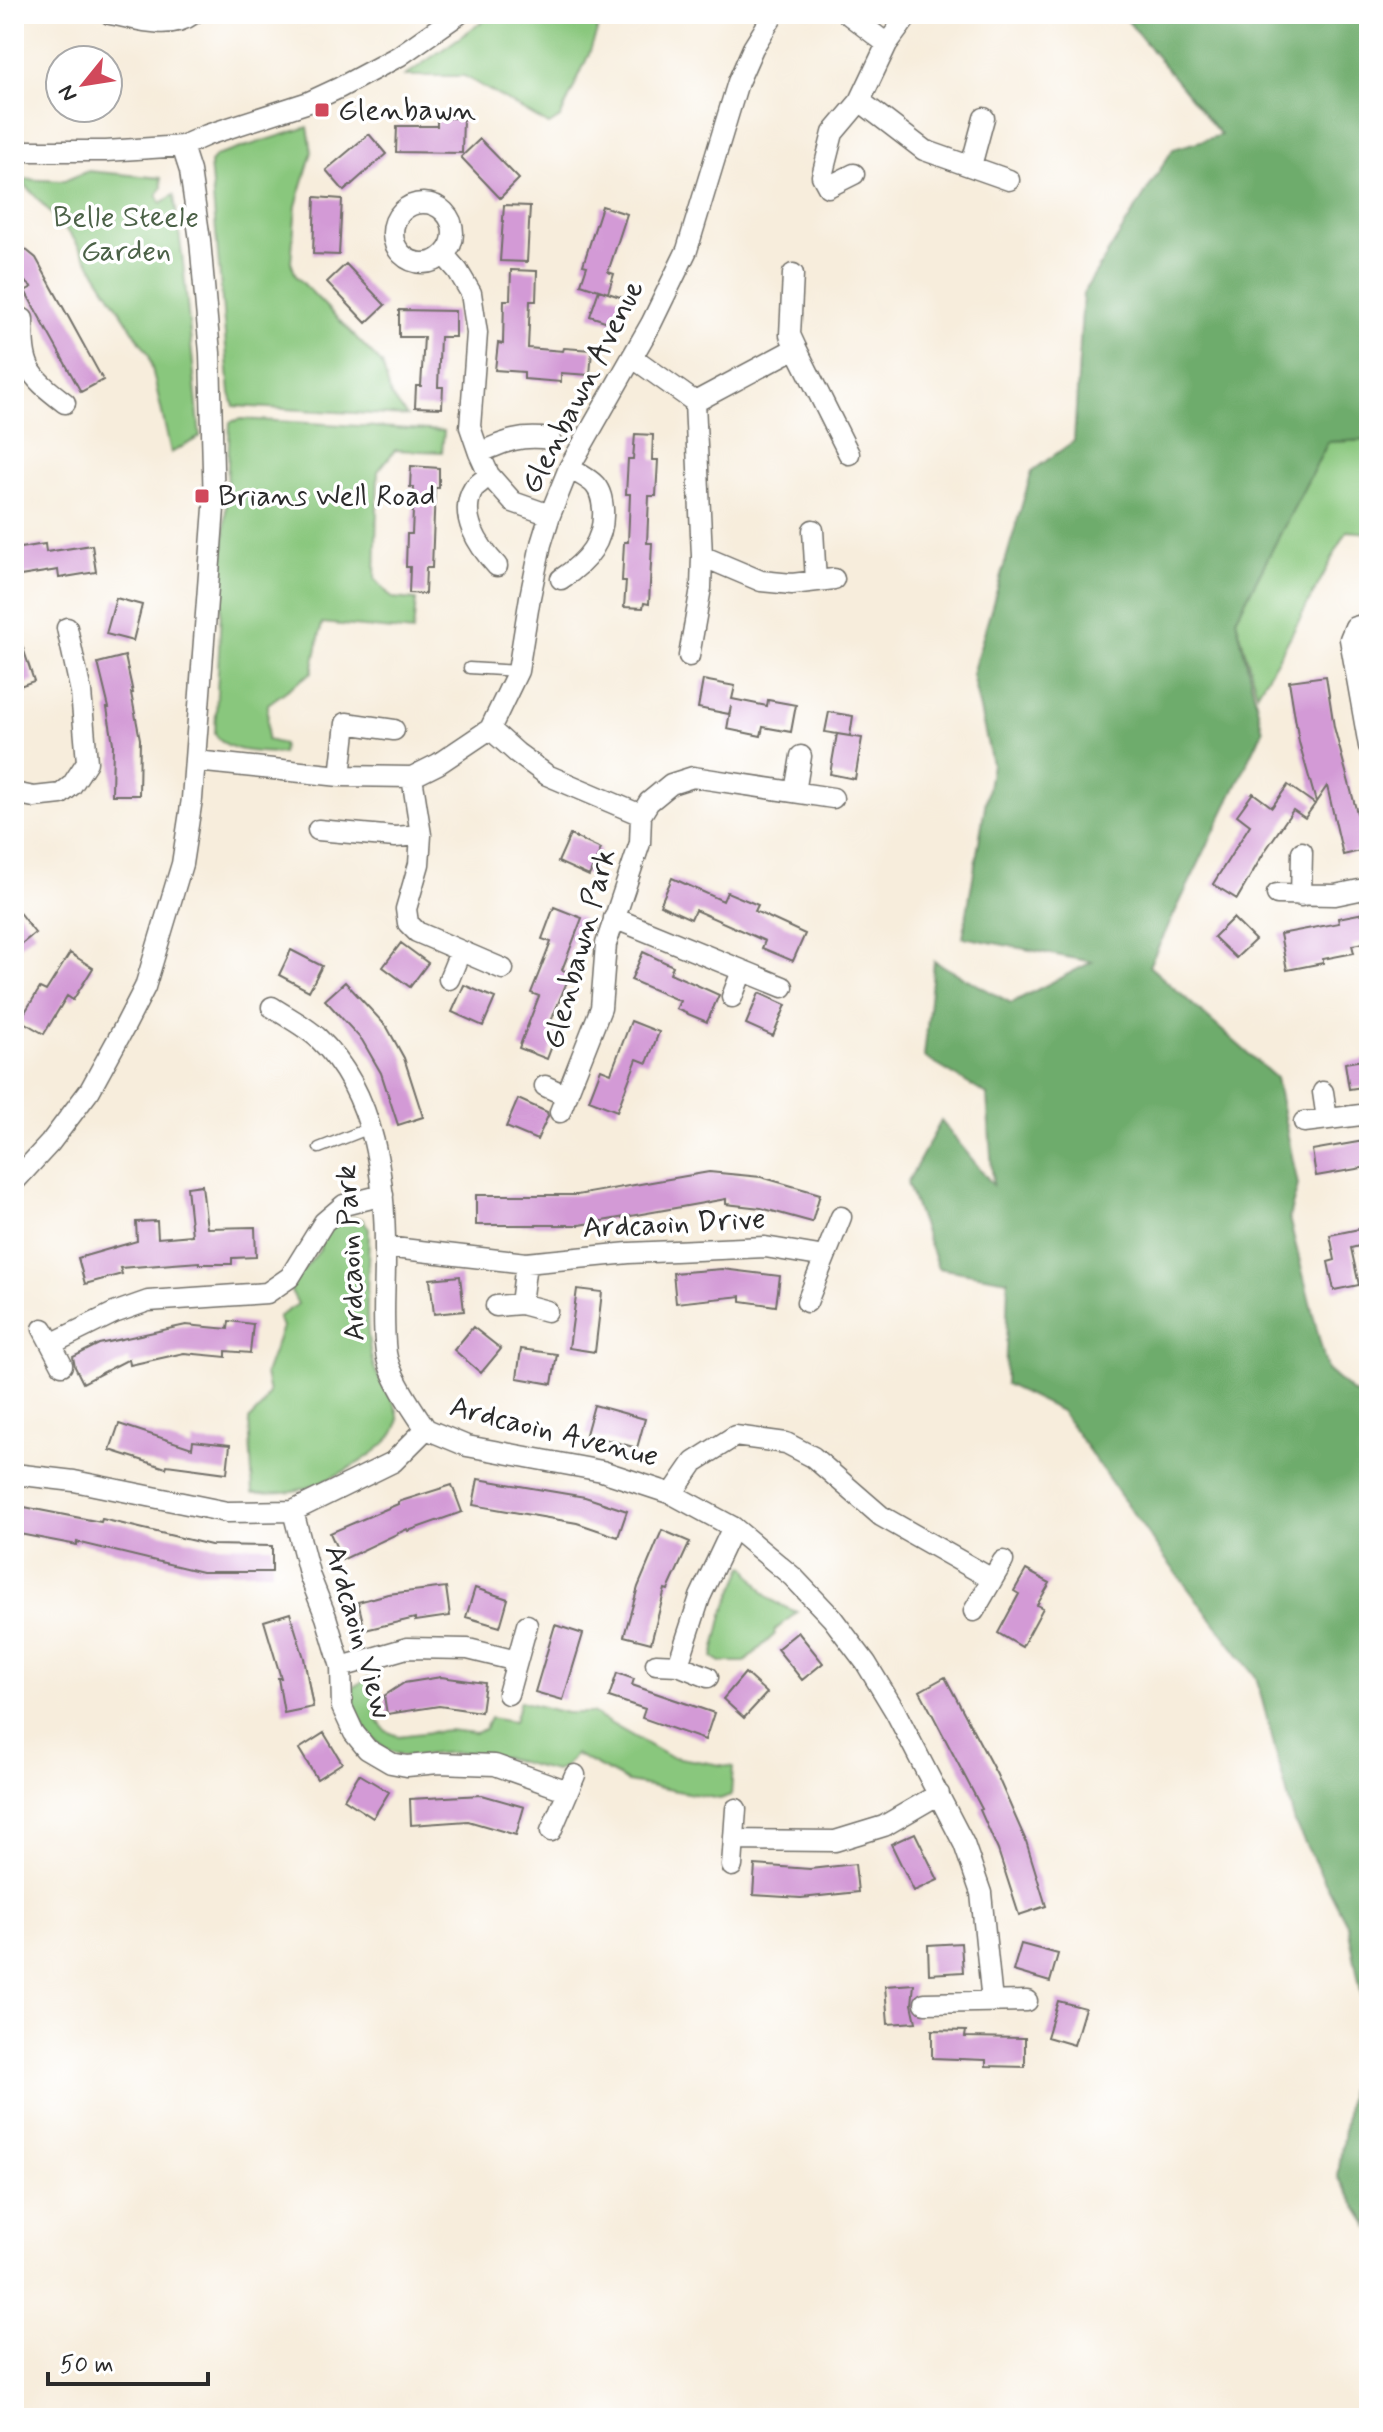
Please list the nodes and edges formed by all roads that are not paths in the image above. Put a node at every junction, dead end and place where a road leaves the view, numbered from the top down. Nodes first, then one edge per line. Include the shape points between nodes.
1 (110, 14) edge
2 (193, 14) edge
3 (459, 14) edge
4 (774, 14) edge
5 (848, 14) edge
6 (909, 14) edge
7 (887, 44) junction
8 (860, 101) junction
9 (984, 118) dead end
10 (182, 146) junction
11 (14, 151) edge
12 (971, 166) junction
13 (854, 174) dead end
14 (1009, 180) dead end
15 (444, 255) dead end
16 (793, 274) dead end
17 (23, 319) dead end
18 (796, 348) junction
19 (632, 357) junction
20 (23, 380) edge
21 (695, 402) junction
22 (65, 403) dead end
23 (550, 439) dead end
24 (479, 453) junction
25 (849, 454) dead end
26 (569, 468) junction
27 (489, 475) junction
28 (550, 515) junction
29 (813, 530) dead end
30 (702, 556) junction
31 (497, 566) dead end
32 (561, 579) dead end
33 (1369, 623) edge
34 (67, 628) dead end
35 (689, 656) dead end
36 (469, 668) dead end
37 (518, 671) junction
38 (490, 729) junction
39 (394, 730) dead end
40 (1369, 746) edge
41 (801, 756) dead end
42 (196, 761) junction
43 (340, 776) junction
44 (412, 777) junction
45 (795, 792) junction
46 (14, 793) edge
47 (833, 798) dead end
48 (641, 815) junction
49 (318, 830) dead end
50 (421, 835) junction
51 (1302, 852) dead end
52 (1369, 888) edge
53 (1277, 894) dead end
54 (1301, 896) junction
55 (614, 918) junction
56 (460, 952) junction
57 (503, 969) dead end
58 (742, 971) junction
59 (449, 979) dead end
60 (783, 987) dead end
61 (732, 997) dead end
62 (272, 1007) dead end
63 (545, 1086) dead end
64 (1323, 1092) dead end
65 (1369, 1114) edge
66 (1327, 1119) junction
67 (1304, 1122) dead end
68 (370, 1128) junction
69 (319, 1148) dead end
70 (14, 1182) edge
71 (383, 1195) junction
72 (841, 1217) dead end
73 (385, 1247) junction
74 (825, 1257) junction
75 (526, 1263) junction
76 (807, 1302) dead end
77 (521, 1304) junction
78 (496, 1306) dead end
79 (547, 1311) dead end
80 (62, 1365) dead end
81 (426, 1429) junction
82 (14, 1474) edge
83 (672, 1494) junction
84 (293, 1511) junction
85 (733, 1527) junction
86 (974, 1611) dead end
87 (527, 1625) dead end
88 (517, 1661) junction
89 (656, 1664) dead end
90 (678, 1665) junction
91 (341, 1667) junction
92 (708, 1677) dead end
93 (508, 1694) dead end
94 (939, 1794) junction
95 (736, 1809) dead end
96 (551, 1831) dead end
97 (734, 1840) junction
98 (732, 1866) dead end
99 (1027, 2001) dead end
100 (992, 2002) junction
101 (925, 2003) dead end

1 - 2 street via 158,23
3 - 10 street via 399,56 339,88
4 - 19 street, Glenbawn Avenue via 738,82 687,250
5 - 7 street
6 - 7 street
7 - 8 street
8 - 12 street via 924,150
8 - 13 street via 833,133 822,176 828,187
9 - 12 street
10 - 11 street
10 - 42 street via 200,240 213,411 214,508
12 - 14 street
15 - 24 street via 471,293 477,333 470,427
16 - 18 street via 790,335
17 - 20 street
18 - 21 street
18 - 25 street
19 - 21 street
19 - 26 street, Glenbawn Avenue
20 - 22 street
21 - 30 street
23 - 24 street via 512,439
24 - 27 street
26 - 28 street, Glenbawn Avenue
26 - 32 street via 595,484 604,522 599,542 581,566
27 - 28 street via 513,502
27 - 31 street via 474,489 469,509 481,550
28 - 37 street, Glenbawn Avenue
29 - 30 street via 825,580 761,581
30 - 35 street
33 - 40 street via 1355,627 1350,639
34 - 46 street via 81,692 87,762 61,794
36 - 37 lane
37 - 38 street, Glenbawn Avenue
38 - 44 street
38 - 48 street, Glenbawn Park via 547,775
39 - 43 street via 346,723
41 - 45 street
42 - 43 street
42 - 70 street via 182,864 145,987 90,1090
43 - 44 street
44 - 50 street
45 - 47 street, Glenbawn Park
45 - 48 street, Glenbawn Park via 693,777 671,784
48 - 55 street, Glenbawn Park via 640,843
49 - 50 street
50 - 56 street via 406,909 408,923
51 - 54 street
52 - 54 street
53 - 54 street
55 - 58 street
55 - 63 street, Glenbawn Park via 606,944 601,1008 563,1104
56 - 57 street
56 - 59 street
58 - 60 street
58 - 61 street
62 - 68 street, Ardcaoin Park via 316,1036 338,1061
64 - 66 street
65 - 66 street
66 - 67 street
68 - 69 lane
68 - 71 street, Ardcaoin Park
71 - 73 street, Ardcaoin Park
71 - 80 street via 344,1205 324,1222 290,1277 267,1293 148,1301 47,1337
72 - 74 street
73 - 75 street, Ardcaoin Drive
73 - 81 street, Ardcaoin Park via 386,1356
74 - 75 street, Ardcaoin Drive via 765,1247
74 - 76 street
75 - 77 street
77 - 78 street
77 - 79 street
81 - 83 street, Ardcaoin Avenue via 467,1446 602,1471
81 - 84 street, Ardcaoin Avenue via 393,1462
82 - 84 street, Ardcaoin Avenue via 227,1512
83 - 85 street, Ardcaoin Avenue
83 - 86 street via 694,1462 735,1436 786,1443 813,1457 881,1516 998,1570
84 - 91 street, Ardcaoin View
85 - 90 street via 700,1597
85 - 94 street, Ardcaoin Avenue via 832,1618 866,1663
87 - 88 street
88 - 91 street via 468,1649 407,1648
88 - 93 street
89 - 90 street
90 - 92 street
91 - 96 street, Ardcaoin View via 342,1707 354,1733 367,1749 391,1763 495,1765 571,1783
94 - 97 street via 884,1826 835,1841
94 - 100 street, Ardcaoin Avenue via 981,1893
95 - 97 street
97 - 98 street
99 - 100 street
100 - 101 street

